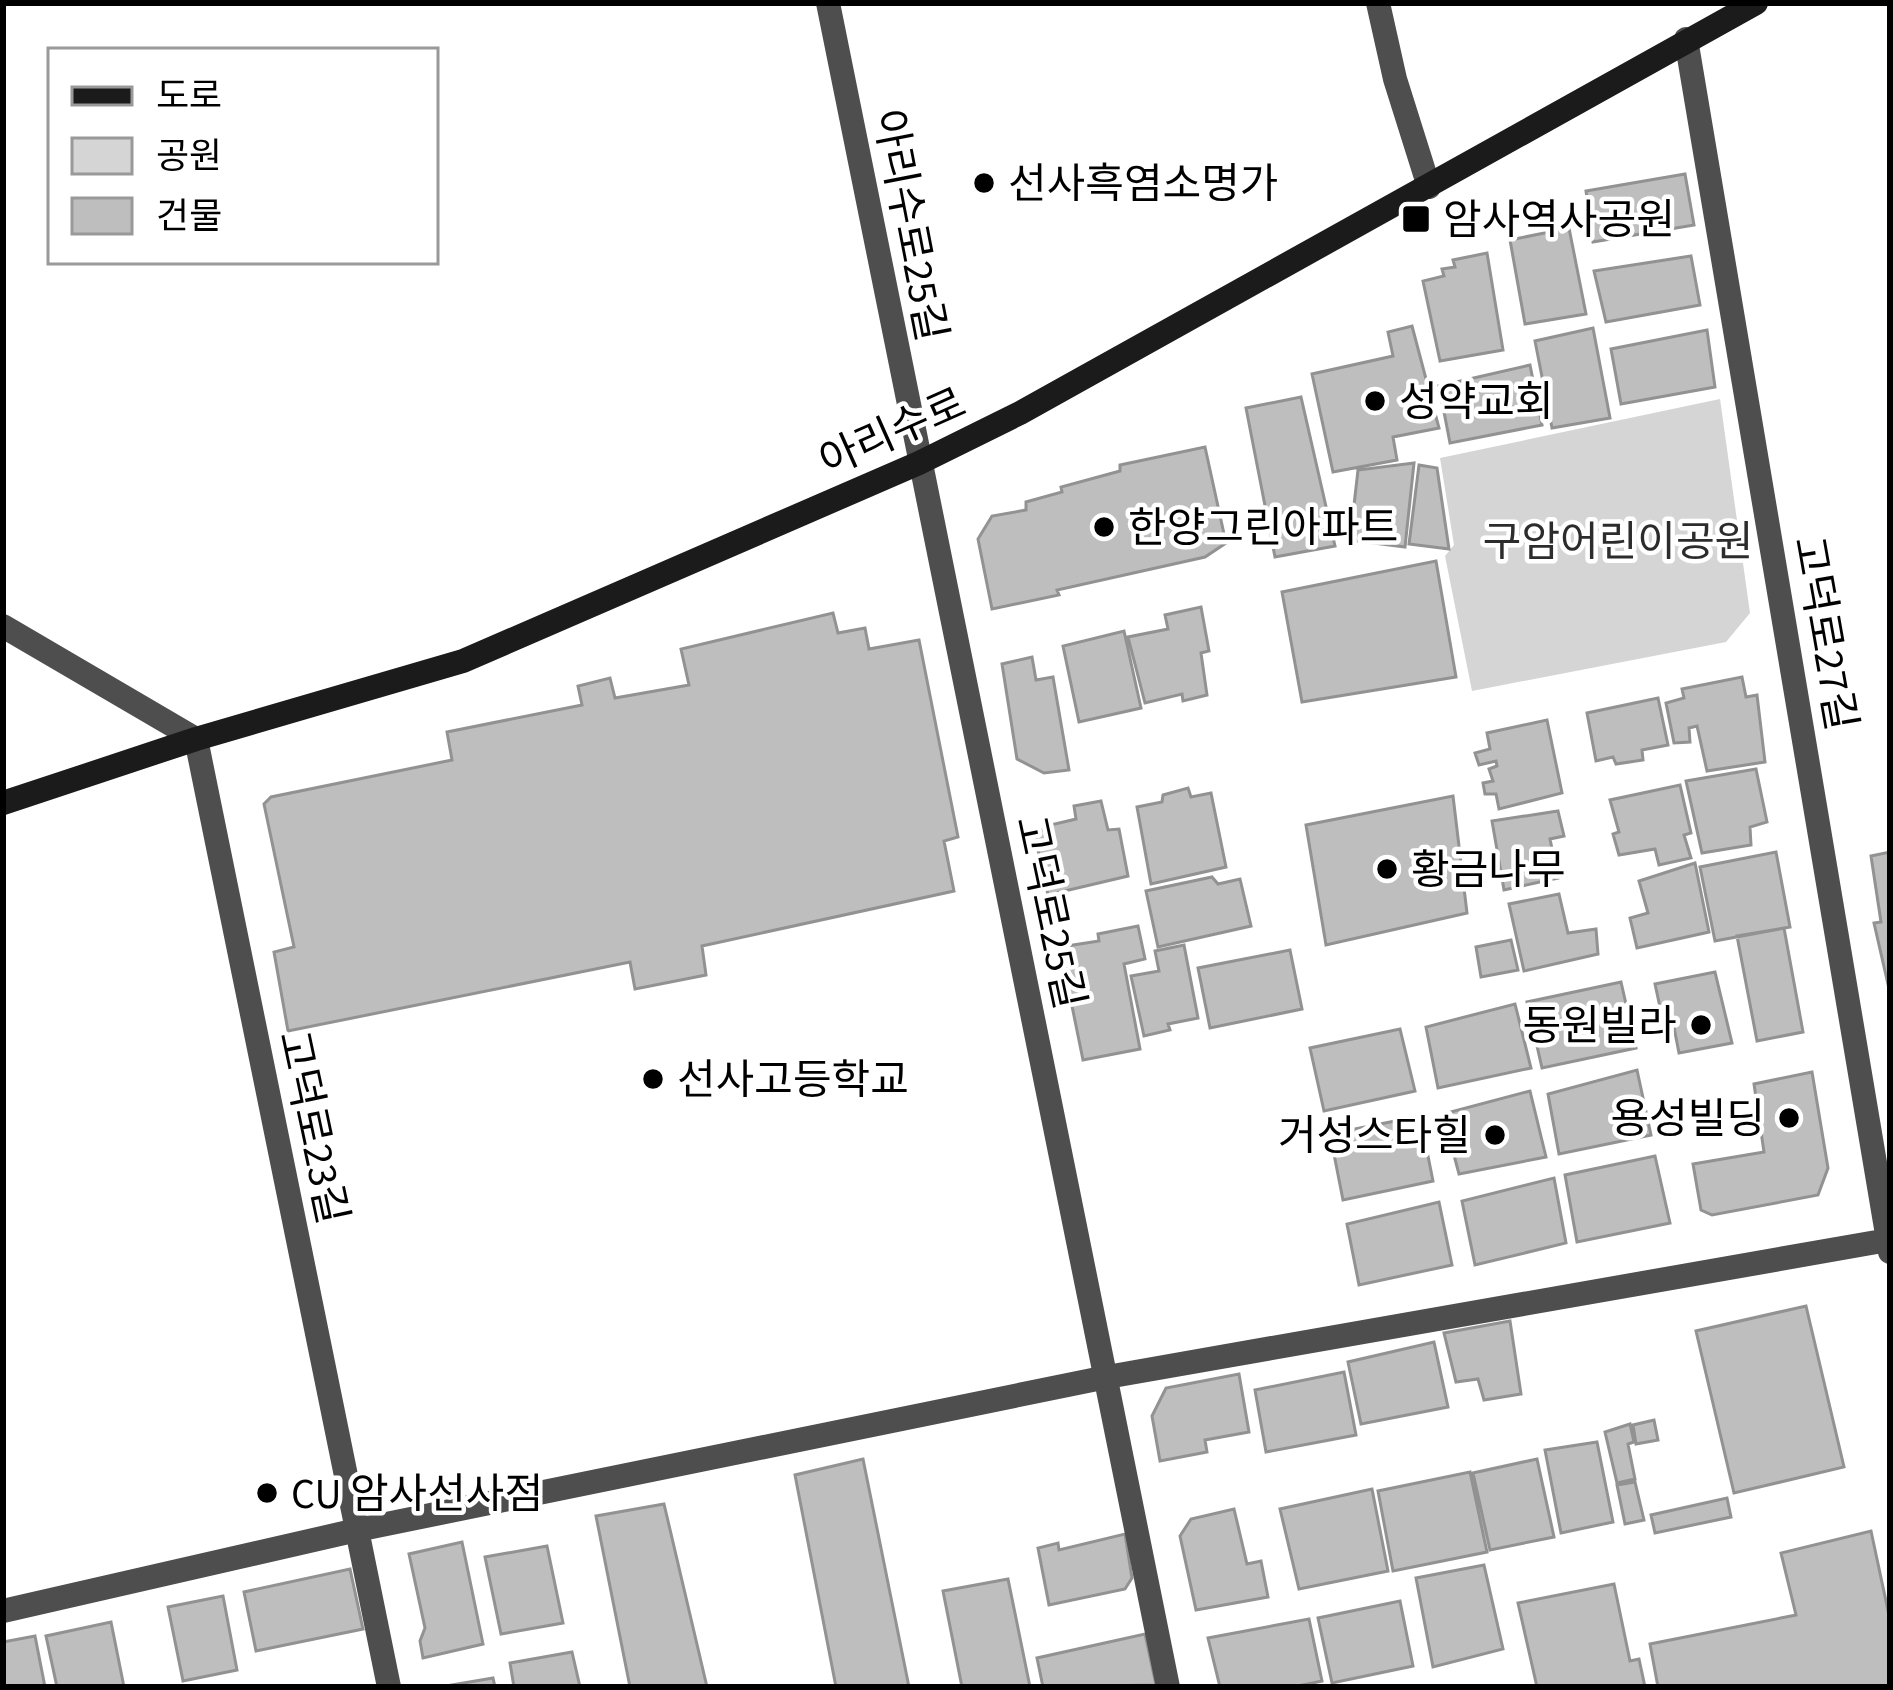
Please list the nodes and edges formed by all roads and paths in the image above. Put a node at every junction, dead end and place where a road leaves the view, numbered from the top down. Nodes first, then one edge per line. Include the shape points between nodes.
1 (828, 3) edge
2 (1378, 3) edge
3 (1756, 3) edge
4 (1686, 39) junction
5 (1429, 187) junction
6 (920, 463) junction
7 (3, 626) edge
8 (196, 739) junction
9 (3, 802) edge
10 (1889, 1246) edge
11 (1107, 1377) junction
12 (357, 1529) junction
13 (3, 1611) edge
14 (388, 1687) edge
15 (1168, 1687) edge

1 - 6 street, 아리수로25길
2 - 5 street
3 - 4 street, 아리수로
4 - 5 street, 아리수로
4 - 10 street, 고덕로27길
5 - 6 street, 아리수로
6 - 8 street, 아리수로 via 463,661
6 - 11 street, 고덕로25길
7 - 8 street
8 - 9 street, 아리수로
8 - 12 street, 고덕로23길
10 - 11 street, 고덕로27길
11 - 12 street
11 - 15 street, 고덕로25길
12 - 13 street
12 - 14 street, 고덕로23길

